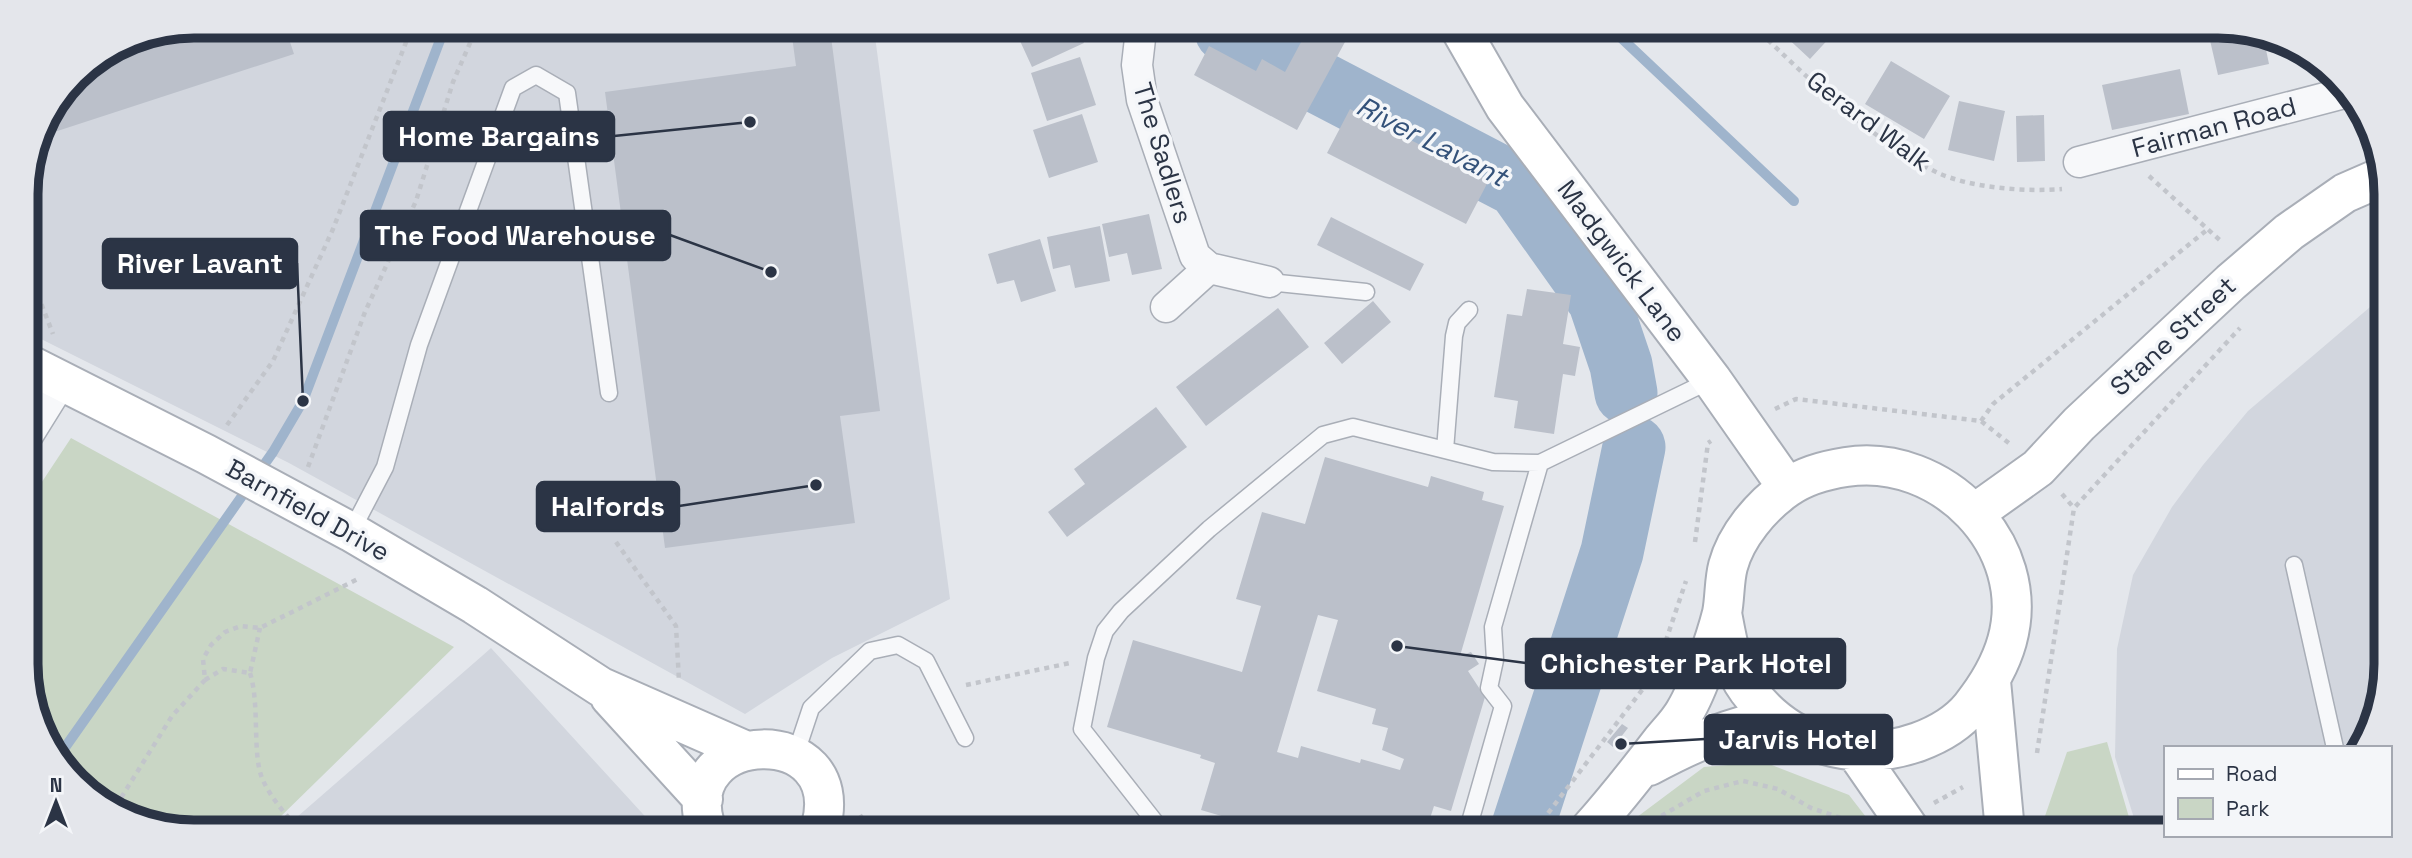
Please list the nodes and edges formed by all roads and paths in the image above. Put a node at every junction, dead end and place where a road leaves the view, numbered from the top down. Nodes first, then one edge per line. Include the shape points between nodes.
1 (1466, 38) edge
2 (1766, 38) edge
3 (407, 39) edge
4 (472, 39) edge
5 (1140, 39) edge
6 (2337, 95) edge
7 (2141, 168) dead end
8 (2074, 175) joint
9 (2373, 181) edge
10 (2208, 229) junction
11 (2249, 266) junction
12 (1209, 268) junction
13 (1269, 282) joint
14 (1366, 292) dead end
15 (39, 298) edge
16 (1166, 307) dead end
17 (1469, 310) dead end
18 (39, 369) edge
19 (1712, 380) junction
20 (65, 383) junction
21 (609, 393) dead end
22 (39, 420) edge
23 (1981, 421) dead end
24 (196, 449) junction
25 (1445, 450) junction
26 (1540, 463) junction
27 (1787, 487) junction
28 (296, 502) junction
29 (1975, 513) junction
30 (351, 532) junction
31 (616, 542) dead end
32 (2294, 565) dead end
33 (365, 576) dead end
34 (1722, 613) junction
35 (260, 628) junction
36 (1096, 658) junction
37 (250, 673) junction
38 (205, 680) junction
39 (1991, 681) junction
40 (601, 687) junction
41 (941, 690) junction
42 (680, 693) dead end
43 (1773, 719) junction
44 (965, 738) dead end
45 (2335, 746) edge
46 (744, 750) junction
47 (1856, 752) junction
48 (795, 756) junction
49 (1641, 770) junction
50 (120, 800) edge
51 (704, 812) edge
52 (1471, 819) edge
53 (1598, 819) edge
54 (1902, 819) edge
55 (2004, 819) edge
56 (290, 820) edge
57 (827, 820) edge
58 (1153, 820) edge

1 - 19 street, Madgwick Lane via 1505,107
2 - 8 path, Gerard Walk via 1828,95 1938,173 2029,191
3 - 24 path via 333,229 273,361
4 - 28 path via 453,82 416,201 365,312
5 - 12 street, The Sadlers via 1136,65 1142,100 1195,256
6 - 8 street, Fairman Road
7 - 10 path
9 - 11 street, Stane Street via 2345,193
10 - 11 path
10 - 23 path via 1993,404
11 - 29 street, Stane Street via 2078,424 2038,468
12 - 13 street
12 - 16 street
13 - 14 lane
15 - 20 path via 59,351
17 - 25 lane via 1457,323 1454,336
18 - 20 street, Barnfield Drive
19 - 26 lane
19 - 27 street, Madgwick Lane
20 - 22 street
20 - 24 street, Barnfield Drive
21 - 30 lane via 567,93 536,75 513,88 419,345 385,467
24 - 28 street, Barnfield Drive
25 - 26 lane via 1493,462
25 - 36 lane via 1353,427 1323,435 1209,528 1121,611 1104,631
26 - 52 lane via 1493,627 1495,660 1489,688 1503,706
27 - 29 street via 1825,470 1866,463 1907,469 1944,486
27 - 34 street via 1751,520 1729,565
28 - 30 street, Barnfield Drive
29 - 39 street via 2000,551 2011,595 2008,640
30 - 40 street, Barnfield Drive
31 - 42 path via 676,626
32 - 45 lane
33 - 35 path
34 - 43 street via 1729,653 1747,689
34 - 49 street via 1686,710
35 - 37 path
35 - 38 path via 240,626 211,645 203,659
36 - 41 path
36 - 58 lane via 1082,729
37 - 38 path via 223,669
37 - 56 path via 261,776
38 - 50 path via 172,716
39 - 47 street via 1966,713 1934,736 1896,749
39 - 55 street
40 - 46 street, Barnfield Drive
40 - 51 street, Barnfield Drive
41 - 44 lane
41 - 48 lane via 926,661 898,645 870,651 811,708
43 - 47 street via 1798,736
43 - 49 street via 1741,724 1698,740
46 - 48 street, Barnfield Drive via 779,749
46 - 51 street, Barnfield Drive via 716,769
47 - 54 street
48 - 57 street via 815,774
49 - 53 street

